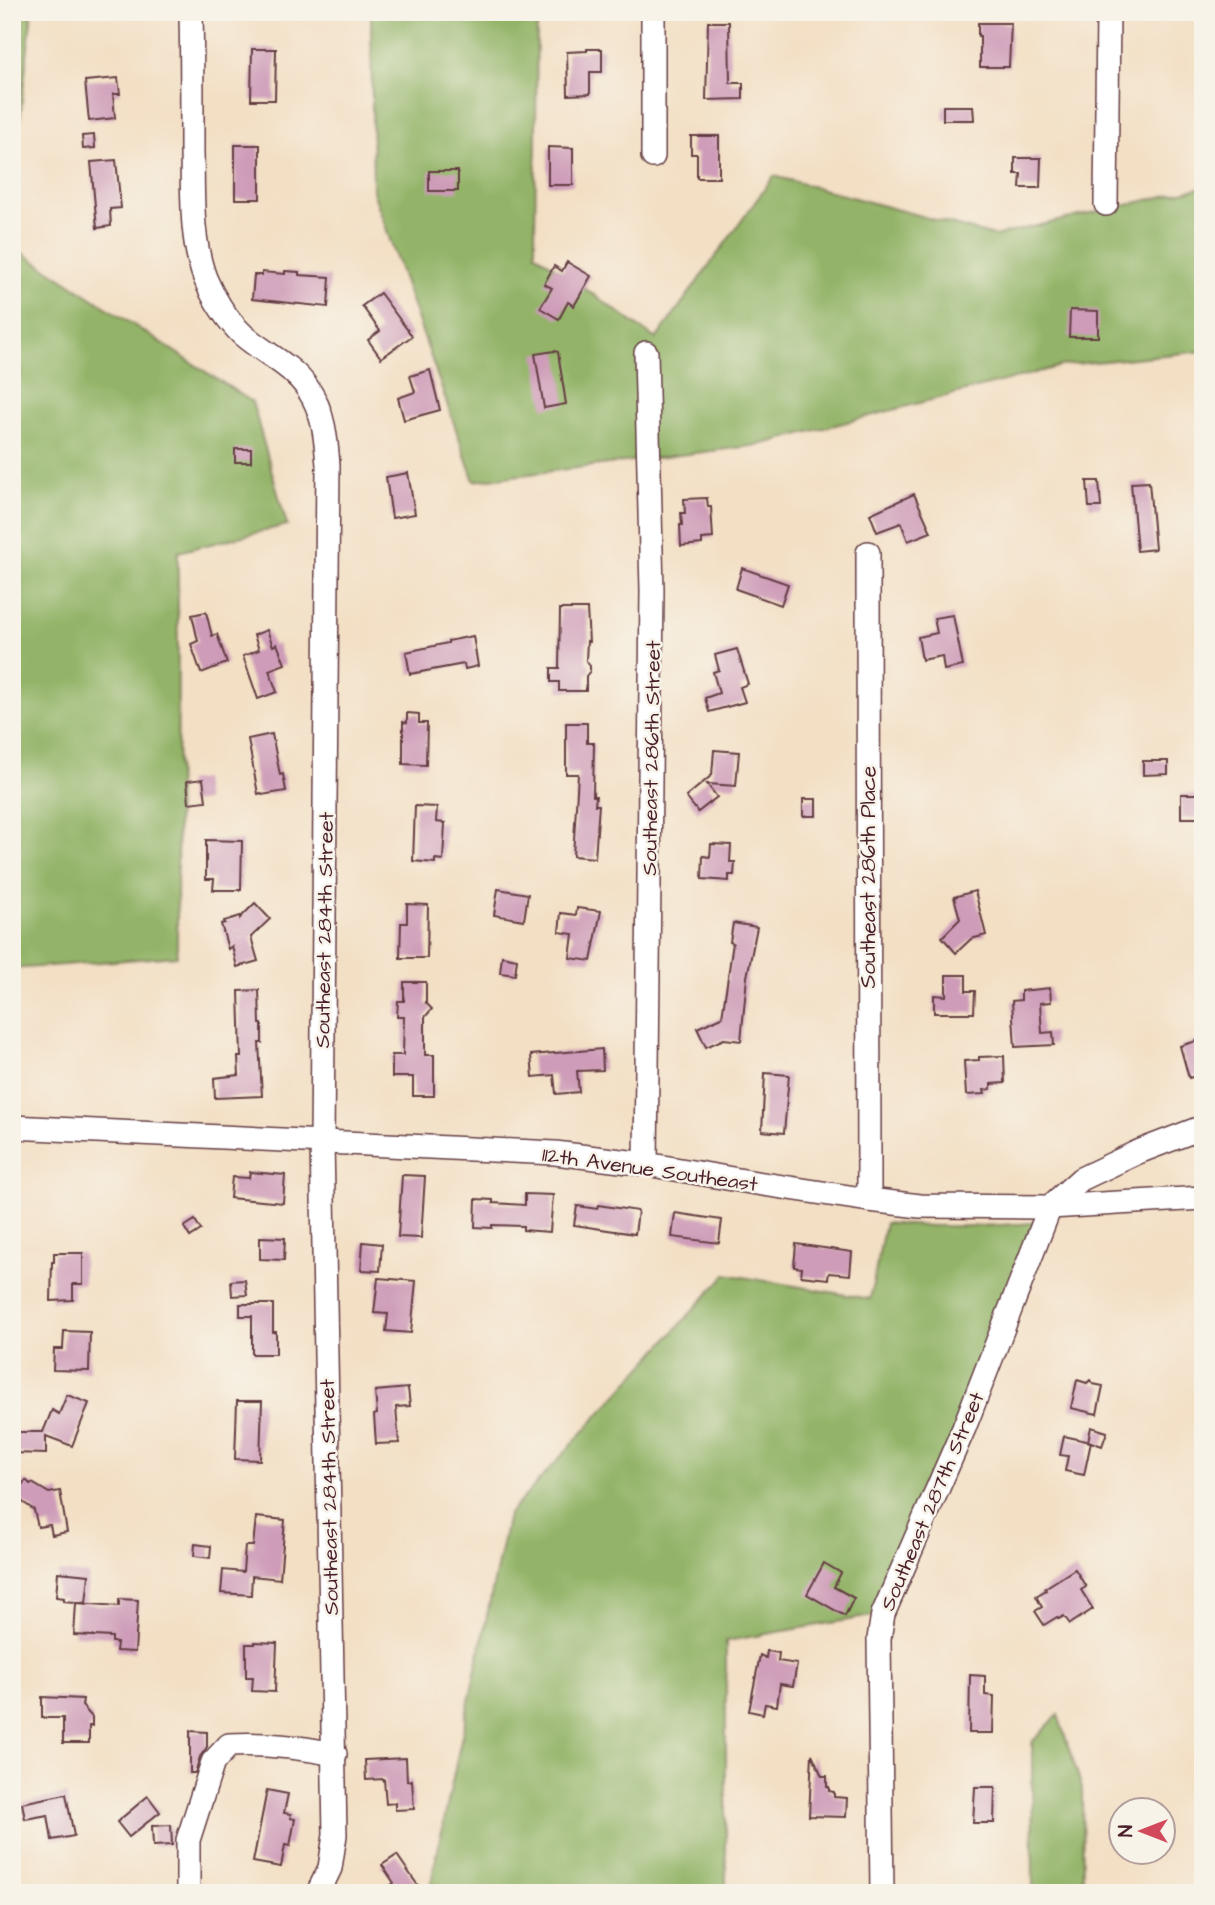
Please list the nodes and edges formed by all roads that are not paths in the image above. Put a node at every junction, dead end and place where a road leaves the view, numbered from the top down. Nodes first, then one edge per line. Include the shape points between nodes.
1 (191, 12) edge
2 (653, 12) edge
3 (1108, 12) edge
4 (653, 156) dead end
5 (1106, 204) dead end
6 (646, 353) dead end
7 (868, 553) dead end
8 (12, 1127) edge
9 (1203, 1127) edge
10 (322, 1142) junction
11 (646, 1164) junction
12 (1203, 1198) edge
13 (869, 1200) junction
14 (1050, 1207) junction
15 (335, 1754) junction
16 (188, 1893) edge
17 (318, 1893) edge
18 (882, 1893) edge

1 - 10 street, Southeast 284th Street via 193,204 205,277 243,335 295,373 309,390 326,430
2 - 4 street
3 - 5 street
6 - 11 street, Southeast 286th Street via 652,590
7 - 13 street, Southeast 286th Place
8 - 10 street, 112th Avenue Southeast
9 - 14 street via 1081,1179
10 - 11 street, 112th Avenue Southeast via 555,1153
10 - 15 street, Southeast 284th Street
11 - 13 street, 112th Avenue Southeast
12 - 14 street, 112th Avenue Southeast
13 - 14 street, 112th Avenue Southeast via 920,1206
14 - 18 street, Southeast 287th Street via 964,1428 883,1614 879,1639
15 - 16 street via 290,1745 229,1745 213,1762 188,1840
15 - 17 street, Southeast 284th Street via 335,1835 330,1868

